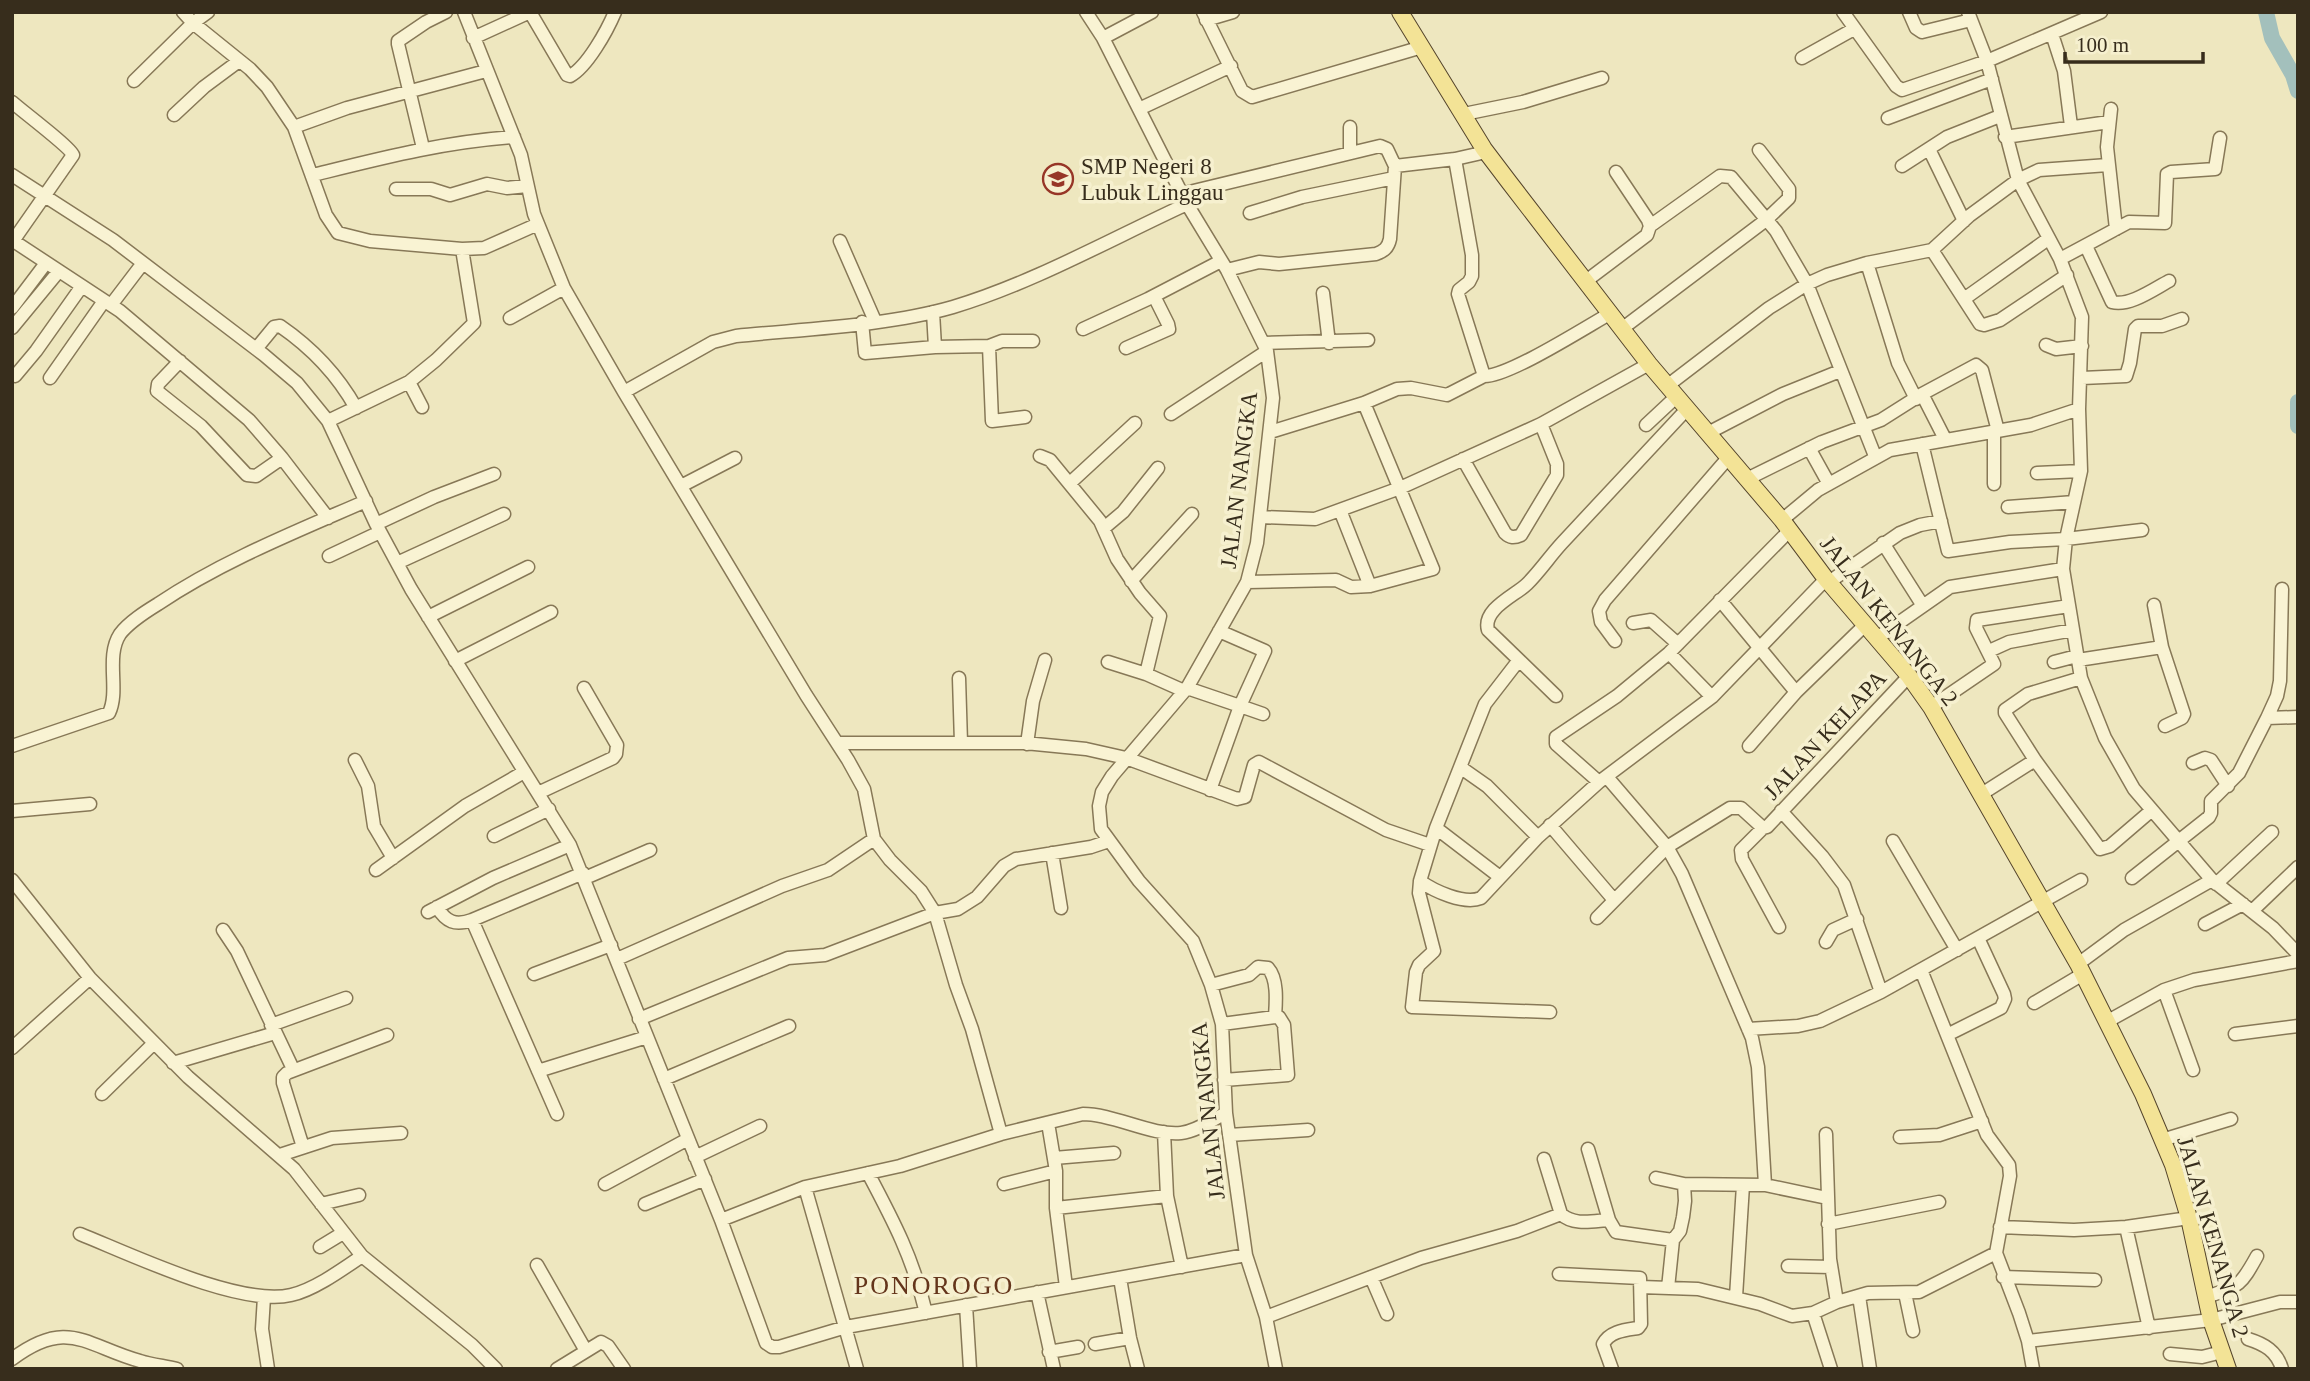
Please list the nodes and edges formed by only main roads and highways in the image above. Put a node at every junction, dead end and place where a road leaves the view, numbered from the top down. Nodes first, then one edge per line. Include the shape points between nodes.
1 (1400, 12) edge
2 (2228, 1369) edge

1 - 2 main road, JALAN KENANGA 2 via 1486,152 1649,364 1786,525 1931,707 2081,969 2143,1094 2173,1165 2211,1320

